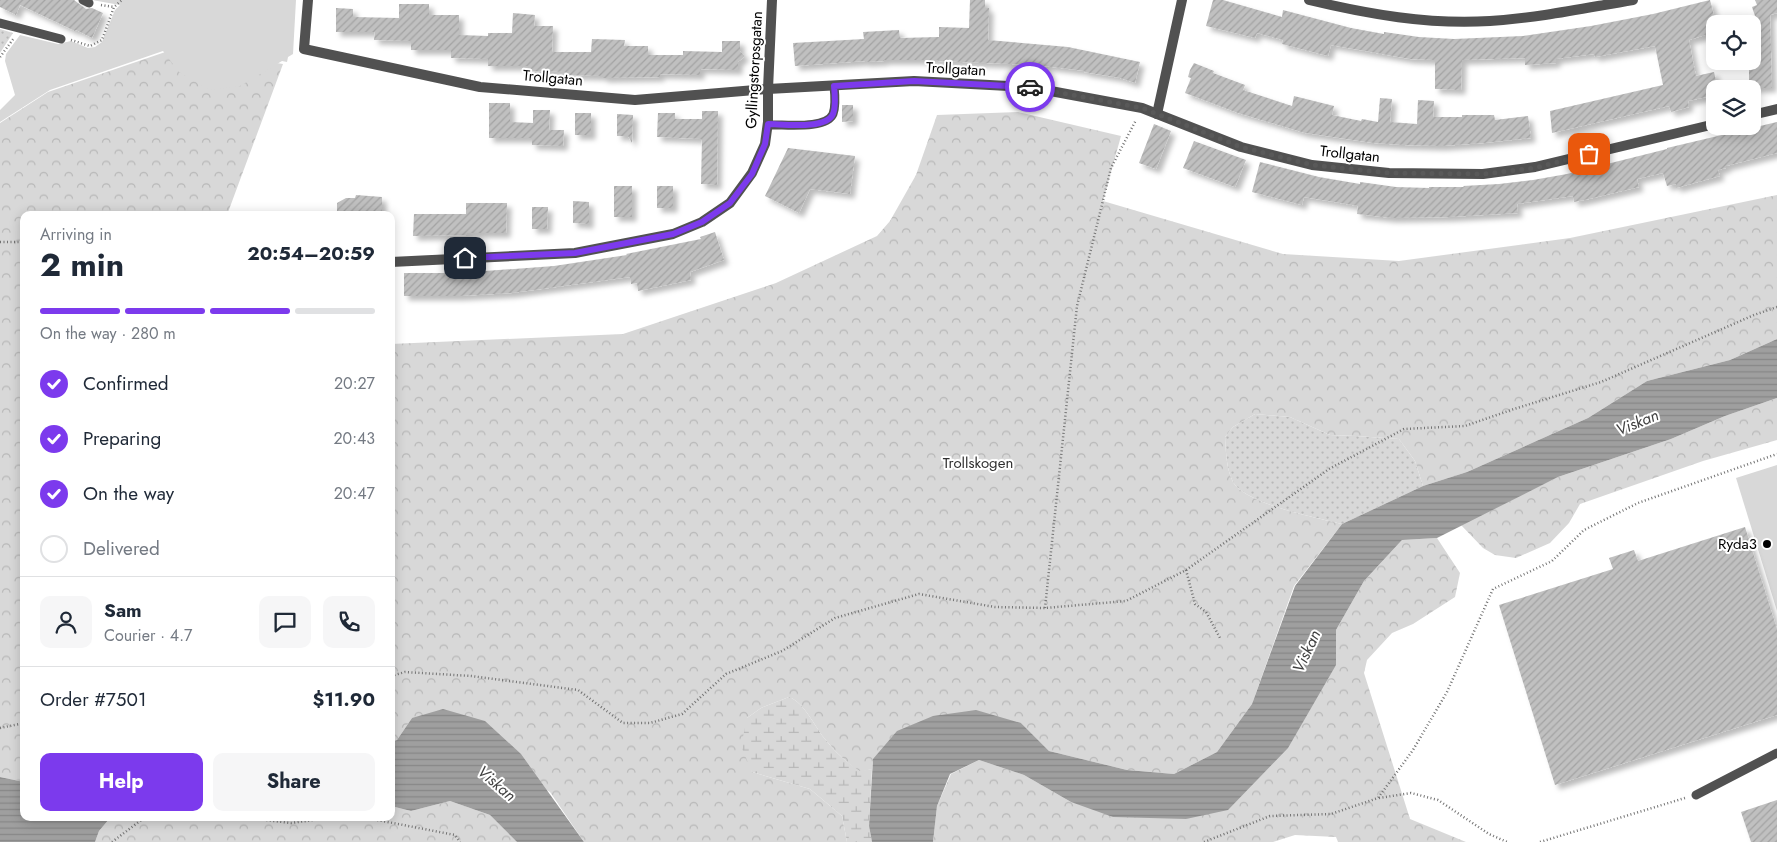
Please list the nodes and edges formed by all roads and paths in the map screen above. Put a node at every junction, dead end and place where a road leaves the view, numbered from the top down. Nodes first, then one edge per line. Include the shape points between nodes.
1 (122, 0) edge
2 (308, 0) edge
3 (772, 0) edge
4 (1182, 0) edge
5 (1309, 0) edge
6 (1633, 0) edge
7 (0, 23) edge
8 (20, 29) junction
9 (66, 40) joint
10 (0, 57) edge
11 (834, 86) junction
12 (768, 89) junction
13 (1142, 108) junction
14 (1777, 109) edge
15 (1761, 113) edge
16 (1157, 114) junction
17 (768, 124) junction
18 (1706, 126) edge
19 (0, 242) edge
20 (20, 242) edge
21 (395, 262) edge
22 (1777, 307) edge
23 (1777, 454) edge
24 (1186, 570) junction
25 (1044, 608) junction
26 (1220, 638) dead end
27 (395, 675) edge
28 (20, 724) edge
29 (0, 728) edge
30 (1777, 753) edge
31 (1696, 795) joint
32 (1378, 798) junction
33 (140, 821) edge
34 (274, 821) edge
35 (306, 821) edge
36 (383, 821) edge
37 (112, 842) edge
38 (460, 842) edge
39 (1204, 842) edge
40 (1507, 842) edge
41 (1540, 842) edge

1 - 9 path via 114,7 102,40 90,46
2 - 12 street, Trollgatan via 304,49 480,87 635,100
3 - 12 street, Gyllingstorpsgatan
4 - 16 street
5 - 6 street via 1359,12 1406,18 1488,21
7 - 8 lane
8 - 9 lane
8 - 10 path
11 - 12 street, Trollgatan
11 - 13 street, Trollgatan via 914,81 1029,87
11 - 17 lane via 833,115 820,125
12 - 17 street, Gyllingstorpsgatan
13 - 16 street, Trollgatan
13 - 25 path via 1111,168 1077,306
14 - 15 street
16 - 18 street, Trollgatan via 1241,147 1312,165 1448,175 1535,168
17 - 21 street, Gyllingstorpsgatan via 765,144 752,174 730,203 702,222 673,234 575,253
19 - 20 path
22 - 24 path via 1754,314 1602,382 1465,426 1404,429 1329,469
23 - 32 path via 1638,503 1584,530 1552,561 1493,589 1447,692 1413,750
24 - 25 path via 1126,601
24 - 26 path via 1195,604 1206,612
25 - 27 path via 995,608 919,594 835,618 782,651 726,674 682,714 650,723 623,723 578,690 471,676 405,672
28 - 29 path
30 - 31 lane
31 - 41 path
32 - 39 path via 1330,814 1270,816
32 - 40 path via 1411,793 1438,800 1489,834
33 - 37 path
34 - 35 path
36 - 38 path via 455,835

